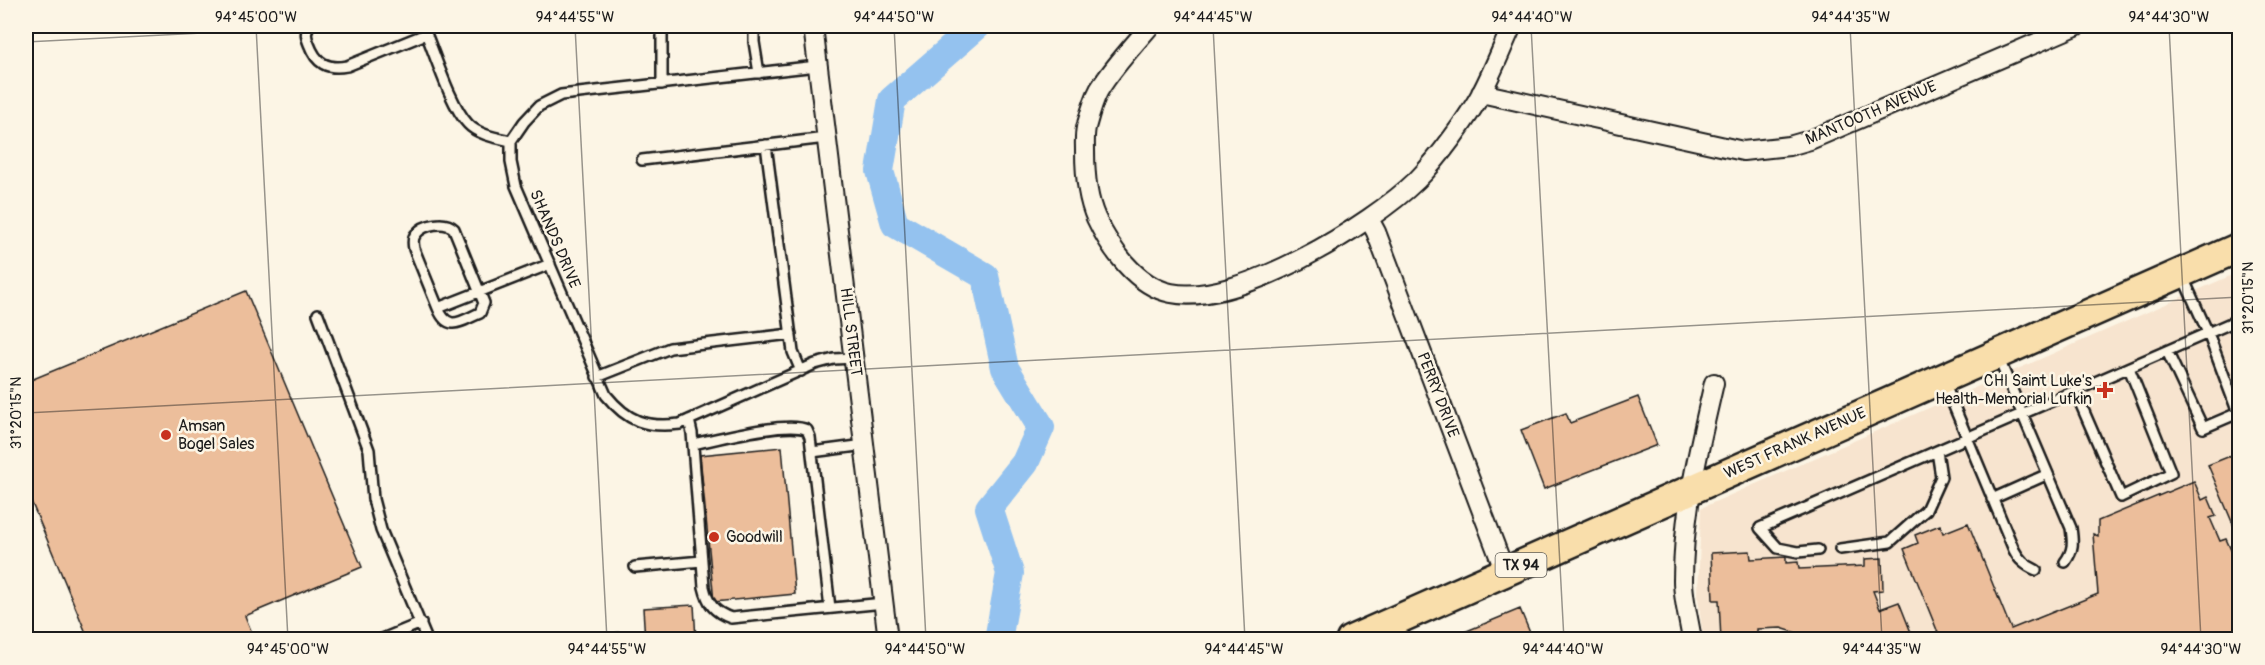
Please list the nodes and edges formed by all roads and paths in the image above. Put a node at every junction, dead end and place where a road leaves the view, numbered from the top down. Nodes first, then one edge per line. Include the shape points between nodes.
1 (309, 26) edge
2 (662, 26) edge
3 (754, 26) edge
4 (813, 26) edge
5 (1150, 26) edge
6 (1512, 26) edge
7 (2076, 26) edge
8 (424, 30) edge
9 (817, 66) junction
10 (759, 73) junction
11 (662, 84) junction
12 (1481, 93) junction
13 (826, 138) junction
14 (511, 141) junction
15 (766, 145) junction
16 (642, 160) dead end
17 (1369, 219) junction
18 (2240, 247) edge
19 (550, 264) junction
20 (2181, 273) junction
21 (479, 292) junction
22 (438, 308) junction
23 (318, 314) dead end
24 (2240, 319) edge
25 (2208, 333) junction
26 (790, 334) junction
27 (2167, 351) junction
28 (1997, 354) junction
29 (854, 358) junction
30 (2128, 368) junction
31 (801, 370) junction
32 (597, 377) junction
33 (1942, 378) junction
34 (1714, 383) dead end
35 (2075, 391) junction
36 (2022, 414) junction
37 (2239, 414) edge
38 (689, 420) junction
39 (1967, 438) junction
40 (693, 444) junction
41 (865, 445) junction
42 (1937, 451) junction
43 (812, 452) junction
44 (2048, 474) junction
45 (1690, 489) junction
46 (1992, 499) junction
47 (1840, 549) dead end
48 (1818, 550) dead end
49 (702, 561) junction
50 (2065, 562) dead end
51 (635, 567) dead end
52 (2036, 570) dead end
53 (1505, 572) junction
54 (884, 603) junction
55 (830, 608) junction
56 (421, 623) junction
57 (380, 639) edge
58 (427, 639) edge
59 (888, 639) edge
60 (1351, 639) edge
61 (1692, 639) edge

1 - 8 lane via 306,38 313,54 324,65 338,68
2 - 11 lane
3 - 10 lane
4 - 9 street, HILL STREET
5 - 17 street via 1099,90 1085,127 1086,175 1096,217 1132,272 1170,293 1215,291 1275,272
6 - 12 street
7 - 12 street, MANTOOTH AVENUE via 1810,140 1767,150 1743,151
8 - 14 lane via 456,106 469,125 486,135
9 - 10 lane
9 - 13 street, HILL STREET
10 - 11 lane
11 - 14 lane via 561,95 539,106
12 - 17 street via 1417,179
13 - 15 lane
13 - 29 street, HILL STREET
14 - 19 lane, SHANDS DRIVE via 516,186
15 - 16 lane
15 - 26 lane
17 - 53 street, PERRY DRIVE
18 - 20 main road, WEST FRANK AVENUE / TX 94
19 - 21 lane
19 - 32 lane, SHANDS DRIVE
20 - 25 lane
20 - 28 main road, WEST FRANK AVENUE / TX 94
21 - 22 lane
21 - 22 lane via 484,303 480,313 457,323 443,320
21 - 22 lane via 454,229 443,224 430,226 416,234 413,241
23 - 56 lane via 369,450 373,499 381,530
24 - 25 lane
25 - 27 lane
25 - 37 lane
26 - 31 lane
26 - 32 lane via 670,348
27 - 30 lane
27 - 37 lane via 2203,428
28 - 33 main road, WEST FRANK AVENUE / TX 94
28 - 36 lane
29 - 31 lane, SHANDS DRIVE via 834,359
29 - 41 street, HILL STREET
30 - 35 lane
30 - 35 lane via 2171,473 2121,497
31 - 38 lane, SHANDS DRIVE
32 - 38 lane, SHANDS DRIVE via 615,407 635,422 660,427
33 - 39 lane
33 - 45 main road, WEST FRANK AVENUE / TX 94
34 - 45 street
35 - 36 lane
36 - 39 lane
36 - 44 lane
38 - 40 lane
39 - 42 lane
39 - 46 lane
40 - 43 lane via 775,428 803,428 809,433
40 - 49 lane
41 - 43 lane
41 - 54 street, HILL STREET
42 - 47 lane via 1941,477 1926,510 1890,542
42 - 48 lane via 1760,528 1778,548
43 - 55 lane
44 - 46 lane
44 - 50 lane via 2074,543
45 - 53 main road, WEST FRANK AVENUE / TX 94
45 - 61 street via 1683,582
46 - 52 lane via 2019,559
49 - 51 lane
49 - 55 lane via 707,600 720,614 731,618
53 - 60 main road, WEST FRANK AVENUE / TX 94
54 - 55 lane
54 - 59 street, HILL STREET
56 - 57 lane
56 - 58 lane

